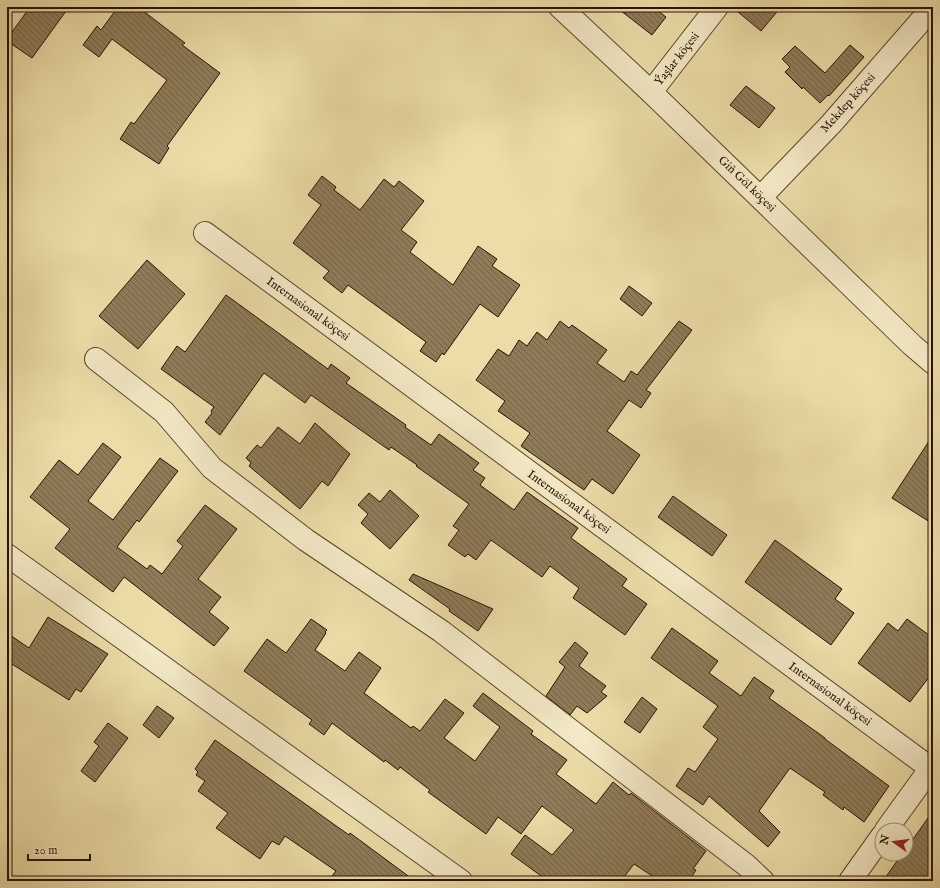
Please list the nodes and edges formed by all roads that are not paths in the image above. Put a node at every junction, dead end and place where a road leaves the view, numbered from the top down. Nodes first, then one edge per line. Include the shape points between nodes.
1 (560, 7) edge
2 (717, 7) edge
3 (933, 7) edge
4 (652, 92) junction
5 (761, 197) junction
6 (205, 233) dead end
7 (96, 359) dead end
8 (933, 363) edge
9 (7, 555) edge
10 (932, 768) edge
11 (892, 822) edge
12 (874, 847) edge
13 (461, 881) edge
14 (763, 881) edge
15 (850, 881) edge

1 - 4 street, Giň Göl köçesi
2 - 4 street, Ýaşlar köçesi
3 - 5 street, Mekdep köçesi via 831,124
4 - 5 street, Giň Göl köçesi
5 - 8 street, Giň Göl köçesi
6 - 10 street, Internasional köçesi
7 - 14 street via 164,412 212,468 306,540 441,631 746,865
9 - 13 street
10 - 11 street
12 - 15 street

